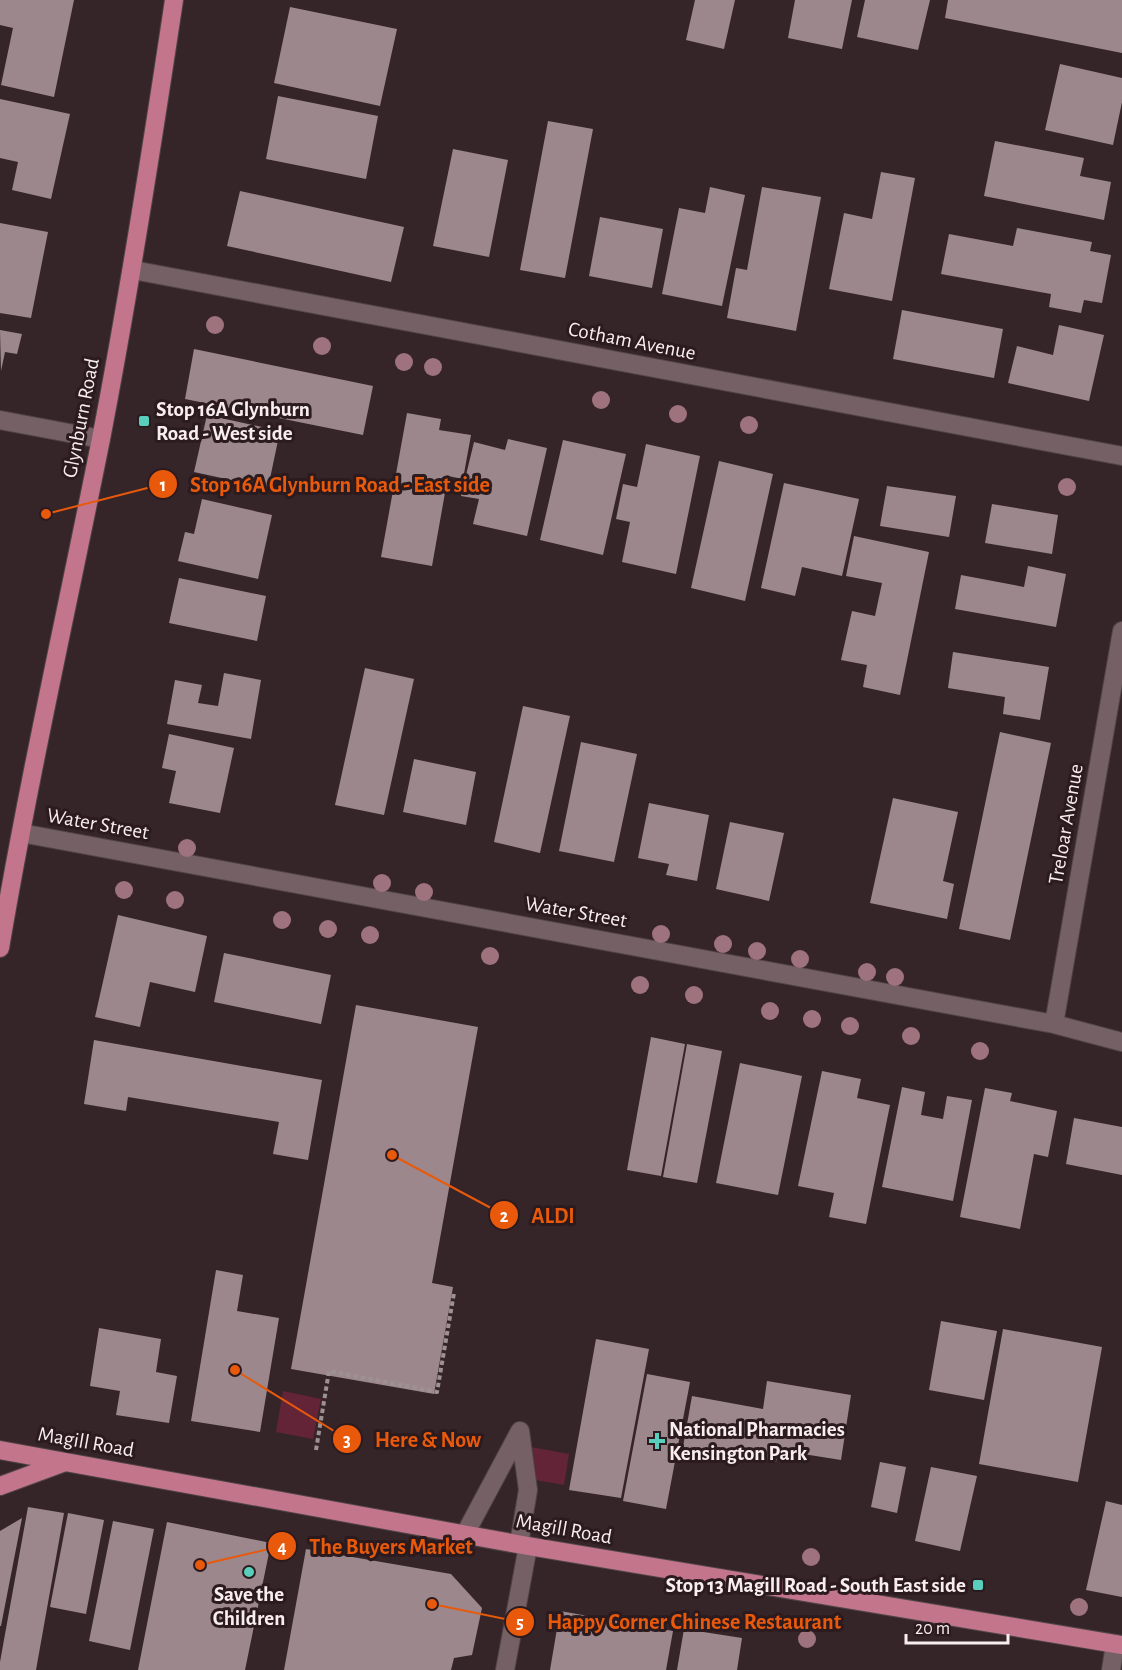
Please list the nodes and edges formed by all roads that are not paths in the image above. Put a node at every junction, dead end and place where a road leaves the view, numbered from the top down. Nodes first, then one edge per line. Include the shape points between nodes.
1 (174, 0) edge
2 (133, 270) junction
3 (0, 420) edge
4 (101, 438) junction
5 (1122, 456) edge
6 (1122, 632) edge
7 (21, 833) junction
8 (4, 903) edge
9 (0, 948) edge
10 (1054, 1024) junction
11 (1122, 1042) edge
12 (0, 1450) edge
13 (66, 1462) junction
14 (0, 1486) edge
15 (465, 1534) junction
16 (523, 1545) junction
17 (1119, 1645) edge
18 (505, 1670) edge
19 (1111, 1670) edge

1 - 2 main road, Glynburn Road
2 - 4 main road, Glynburn Road
2 - 5 street, Cotham Avenue
3 - 4 street
4 - 7 main road, Glynburn Road
6 - 10 street, Treloar Avenue
7 - 8 main road, Glynburn Road
7 - 10 street, Water Street
8 - 9 main road, Glynburn Road
10 - 11 street, Water Street
12 - 13 main road, Magill Road
13 - 14 main road
13 - 15 main road, Magill Road
15 - 16 main road, Magill Road
15 - 16 street via 520,1431 528,1490
16 - 17 main road, Magill Road
16 - 18 street
17 - 19 street

